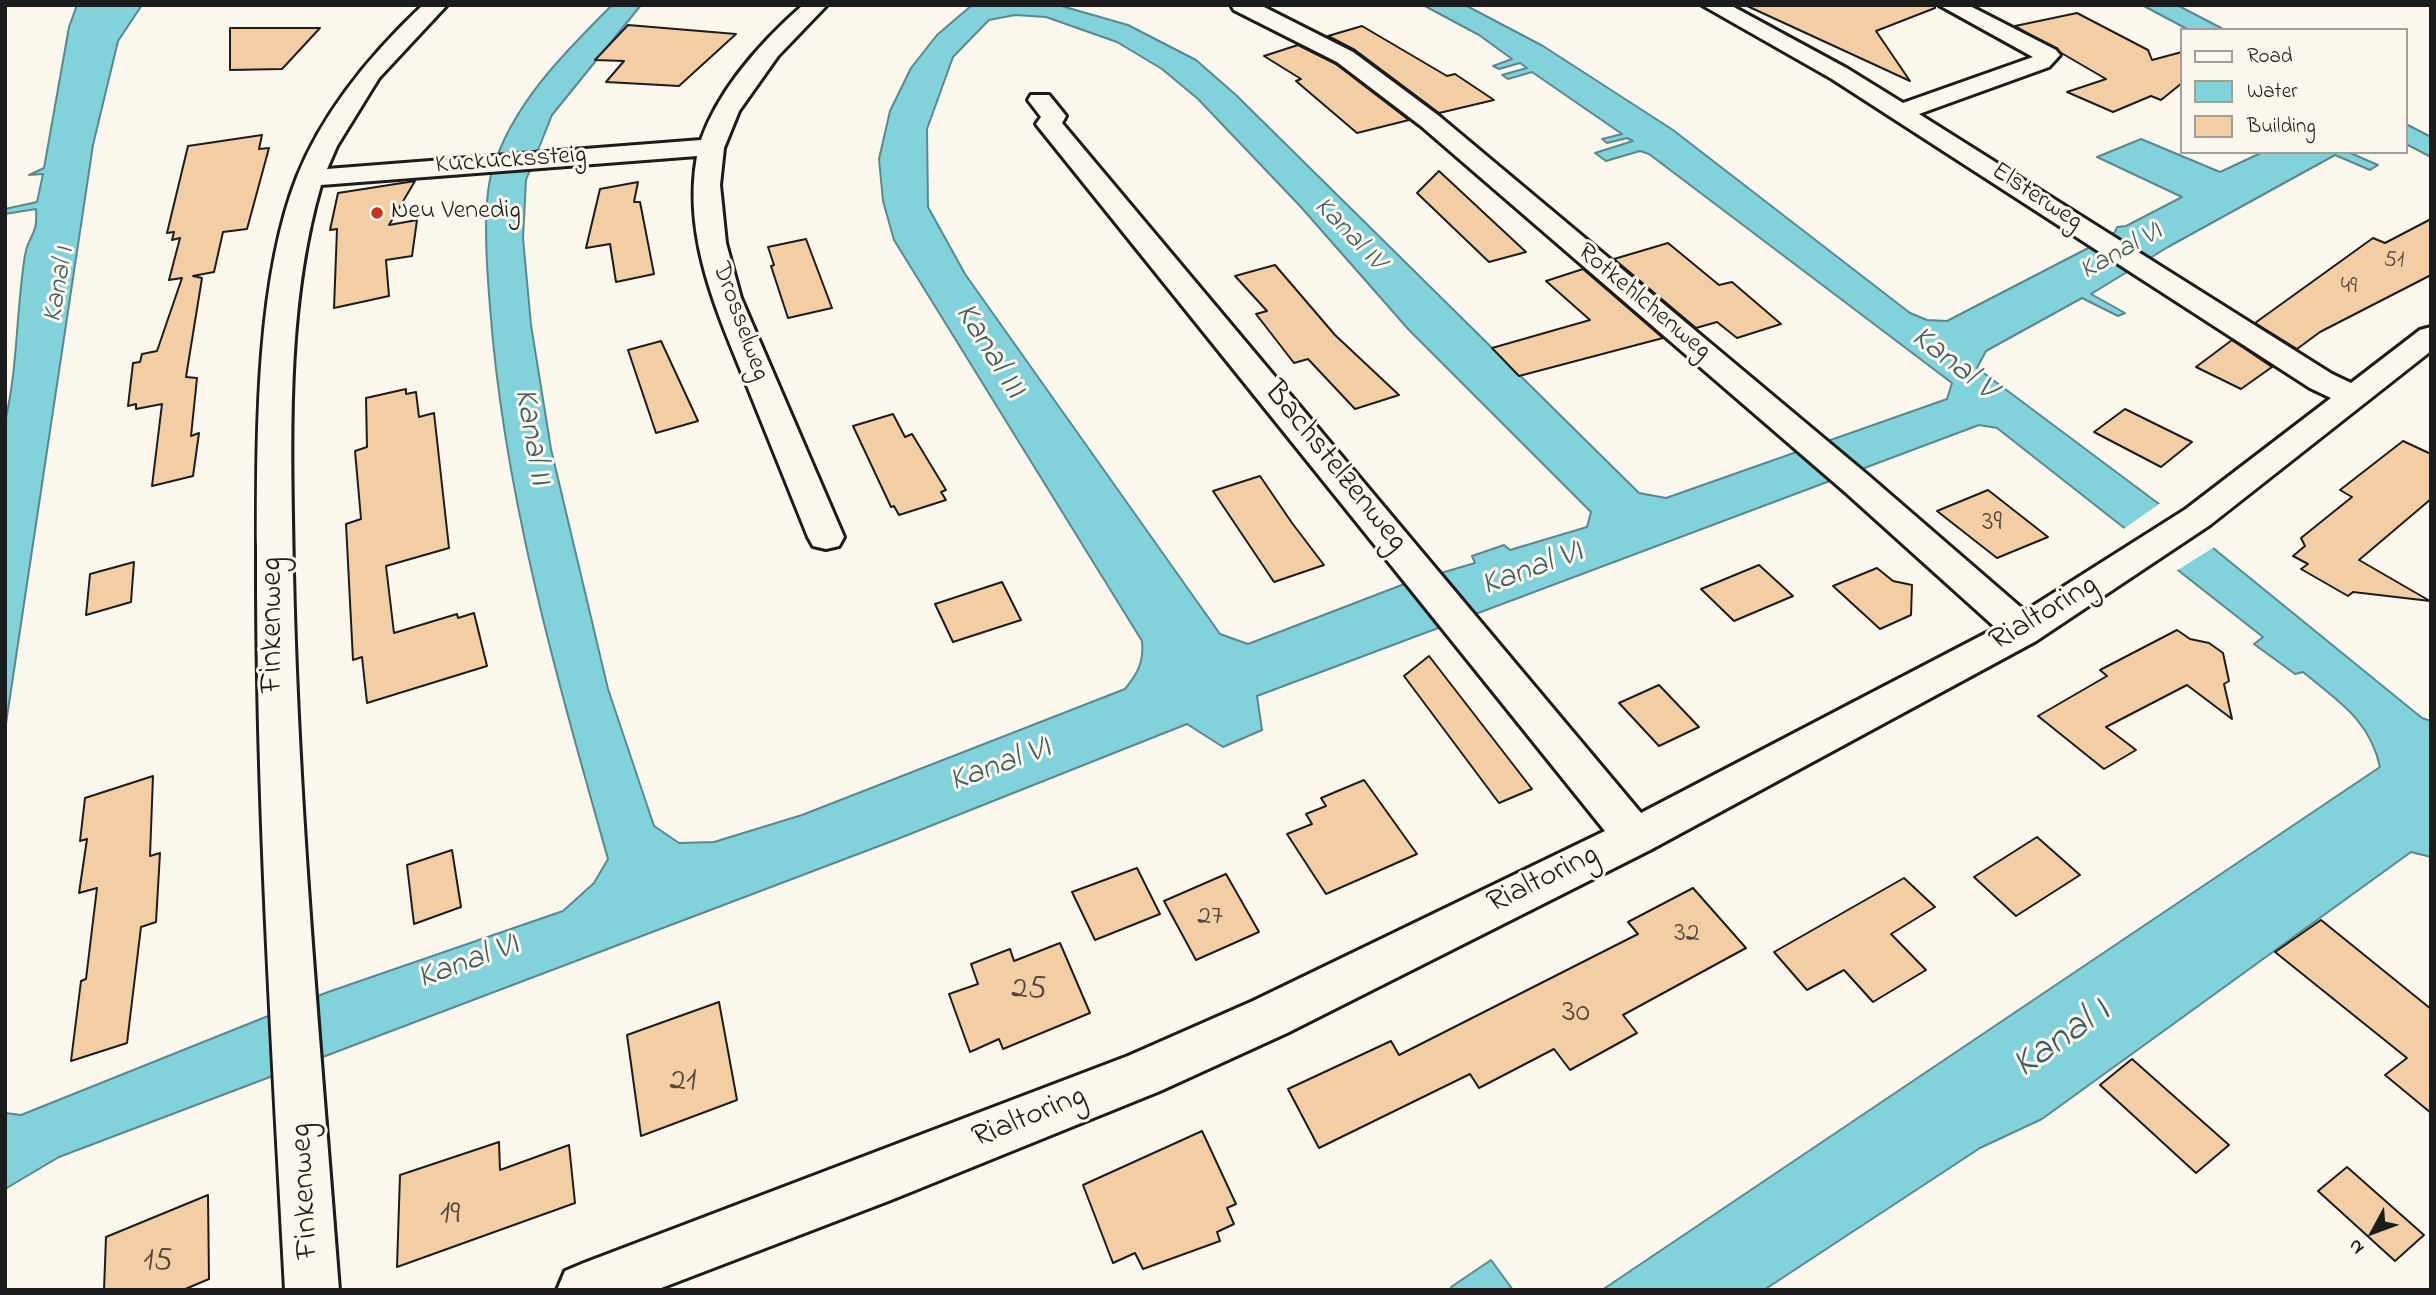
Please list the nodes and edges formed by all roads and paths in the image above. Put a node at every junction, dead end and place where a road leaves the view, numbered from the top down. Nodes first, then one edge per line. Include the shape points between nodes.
1 (436, 5) edge
2 (816, 5) edge
3 (1242, 5) edge
4 (1713, 5) edge
5 (1950, 5) edge
6 (1040, 100) dead end
7 (1901, 112) junction
8 (711, 147) junction
9 (310, 178) junction
10 (2431, 336) edge
11 (2356, 397) junction
12 (826, 537) dead end
13 (2023, 631) junction
14 (1635, 837) junction
15 (312, 1290) edge
16 (584, 1290) edge

1 - 9 street, Finkenweg via 395,44 362,85
2 - 8 street, Drosselweg via 768,53 740,92
3 - 13 street, Rotkehlchenweg via 1345,57 1430,121
4 - 7 street, Elsterweg
5 - 7 street via 2049,55 2041,62
6 - 14 street, Bachstelzenweg via 1054,116 1049,124
7 - 11 street, Elsterweg via 2321,381
8 - 9 street, Kuckuckssteig
8 - 12 street, Drosselweg via 708,185 719,275
9 - 15 street, Finkenweg via 295,227 283,299 274,461 276,714
10 - 11 street, Rialtoring
11 - 13 street, Rialtoring via 2199,517
13 - 14 street, Rialtoring
14 - 16 street, Rialtoring via 1143,1074

